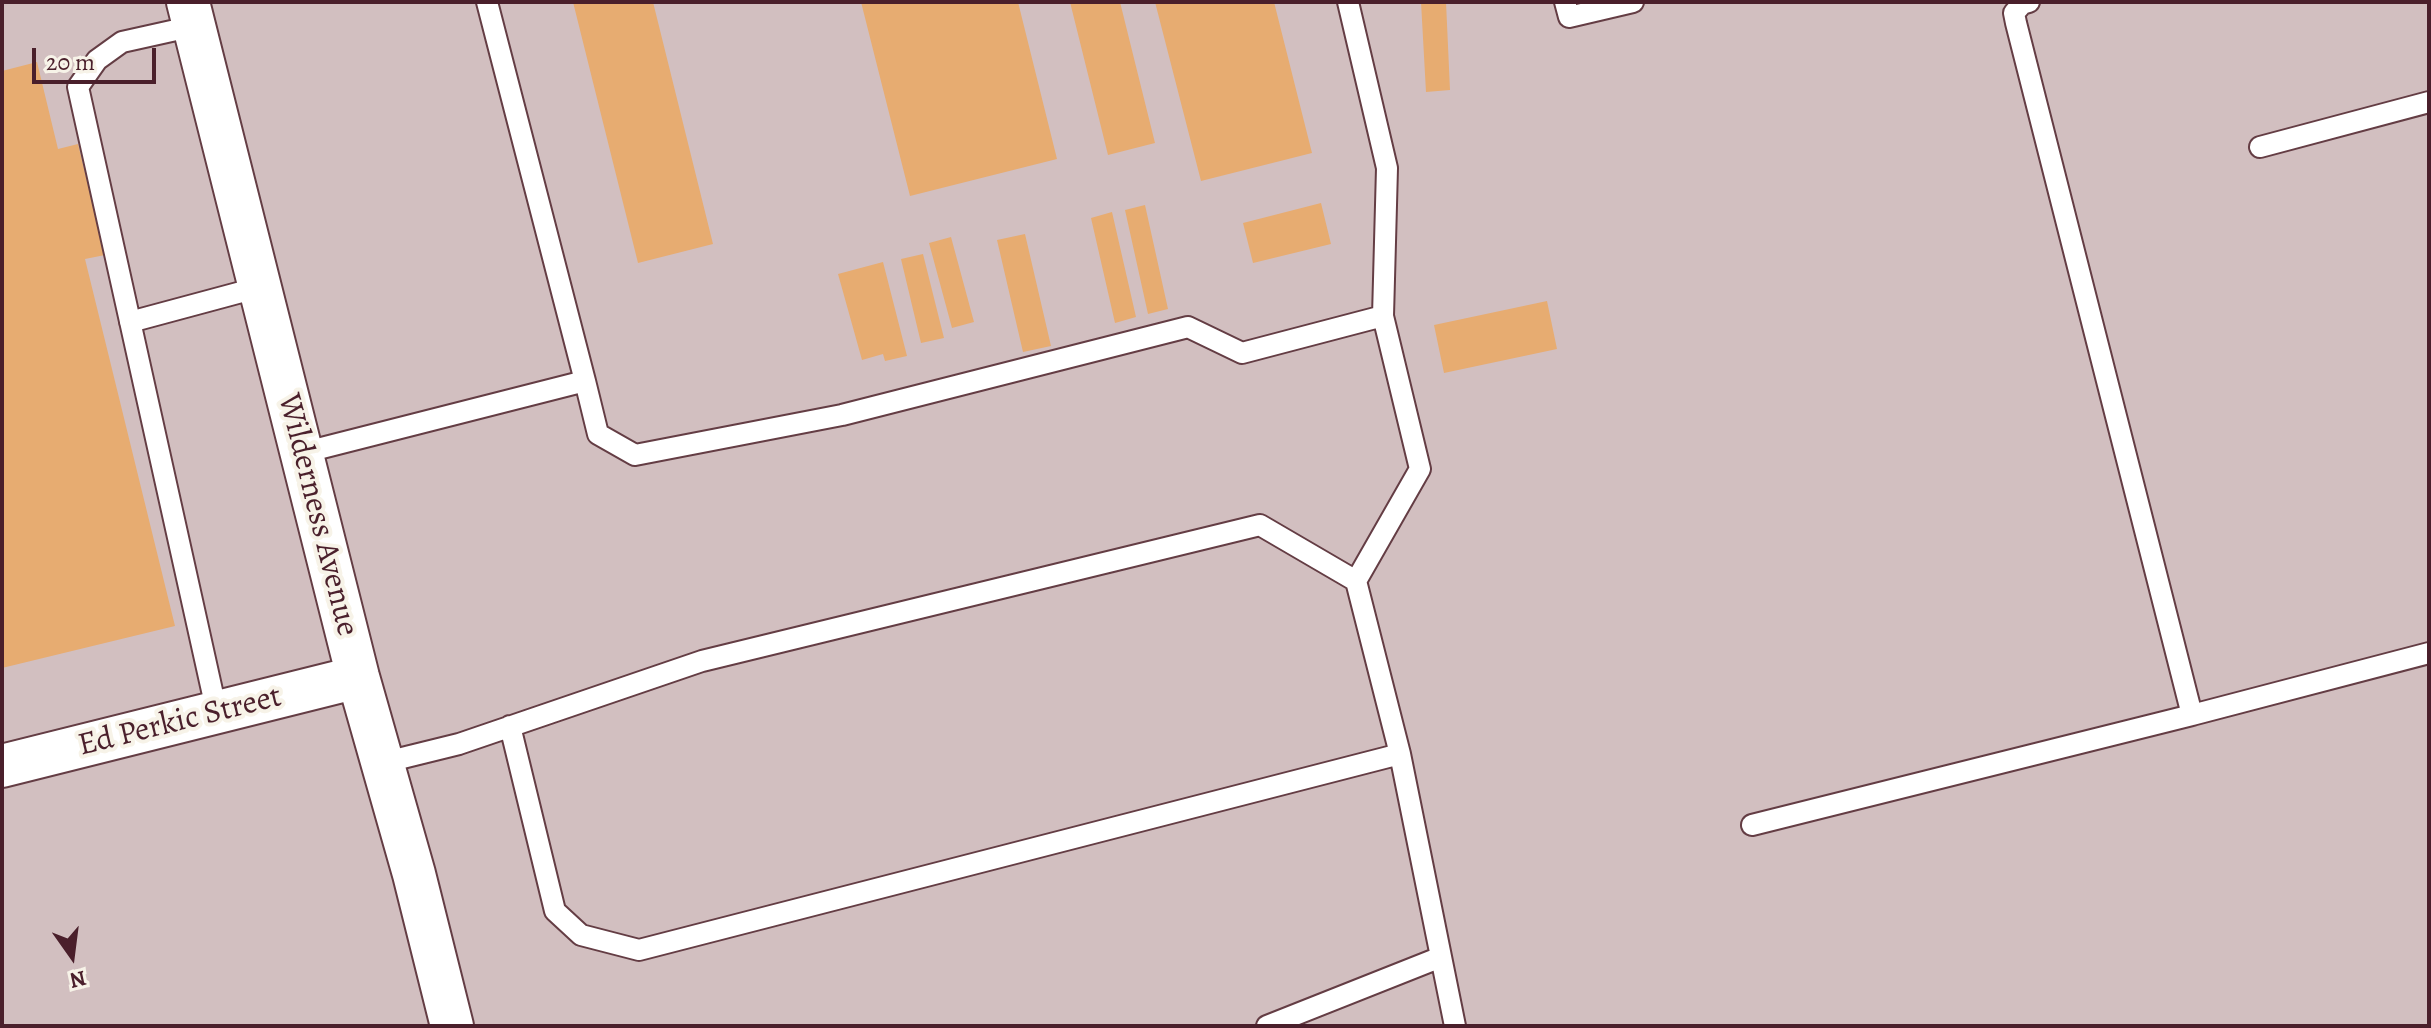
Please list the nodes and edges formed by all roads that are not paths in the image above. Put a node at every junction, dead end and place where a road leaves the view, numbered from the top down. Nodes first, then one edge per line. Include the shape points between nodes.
1 (487, 2) edge
2 (1348, 2) edge
3 (1565, 2) edge
4 (1633, 2) edge
5 (2029, 2) edge
6 (191, 14) edge
7 (2429, 102) edge
8 (2260, 147) dead end
9 (260, 287) junction
10 (1383, 316) junction
11 (130, 322) junction
12 (585, 381) junction
13 (302, 453) junction
14 (1356, 581) junction
15 (2429, 653) edge
16 (358, 677) junction
17 (217, 713) junction
18 (2192, 715) junction
19 (510, 726) junction
20 (1400, 754) junction
21 (382, 763) junction
22 (2, 766) edge
23 (1752, 825) dead end
24 (1441, 957) junction
25 (452, 1026) edge
26 (1267, 1026) edge
27 (1455, 1026) edge

1 - 12 lane
2 - 10 lane via 1387,168
3 - 4 lane via 1569,17
5 - 18 lane via 2014,13 2016,23
6 - 9 street, Wilderness Avenue
6 - 11 lane via 122,42 97,60 78,87
7 - 8 lane
9 - 11 lane
9 - 13 street, Wilderness Avenue
10 - 12 lane via 1242,353 1188,327 842,415 635,455 598,434
10 - 14 lane via 1420,469
11 - 17 lane
12 - 13 lane
13 - 16 street, Wilderness Avenue
14 - 19 lane via 1260,525 702,661
14 - 20 lane
15 - 18 lane
16 - 17 street, Ed Perkic Street
16 - 21 street, Wilderness Avenue
17 - 22 street, Ed Perkic Street
18 - 23 lane
19 - 20 lane via 555,911 581,935 639,950
19 - 21 lane
20 - 24 lane
21 - 25 street, Wilderness Avenue
24 - 26 lane
24 - 27 lane

